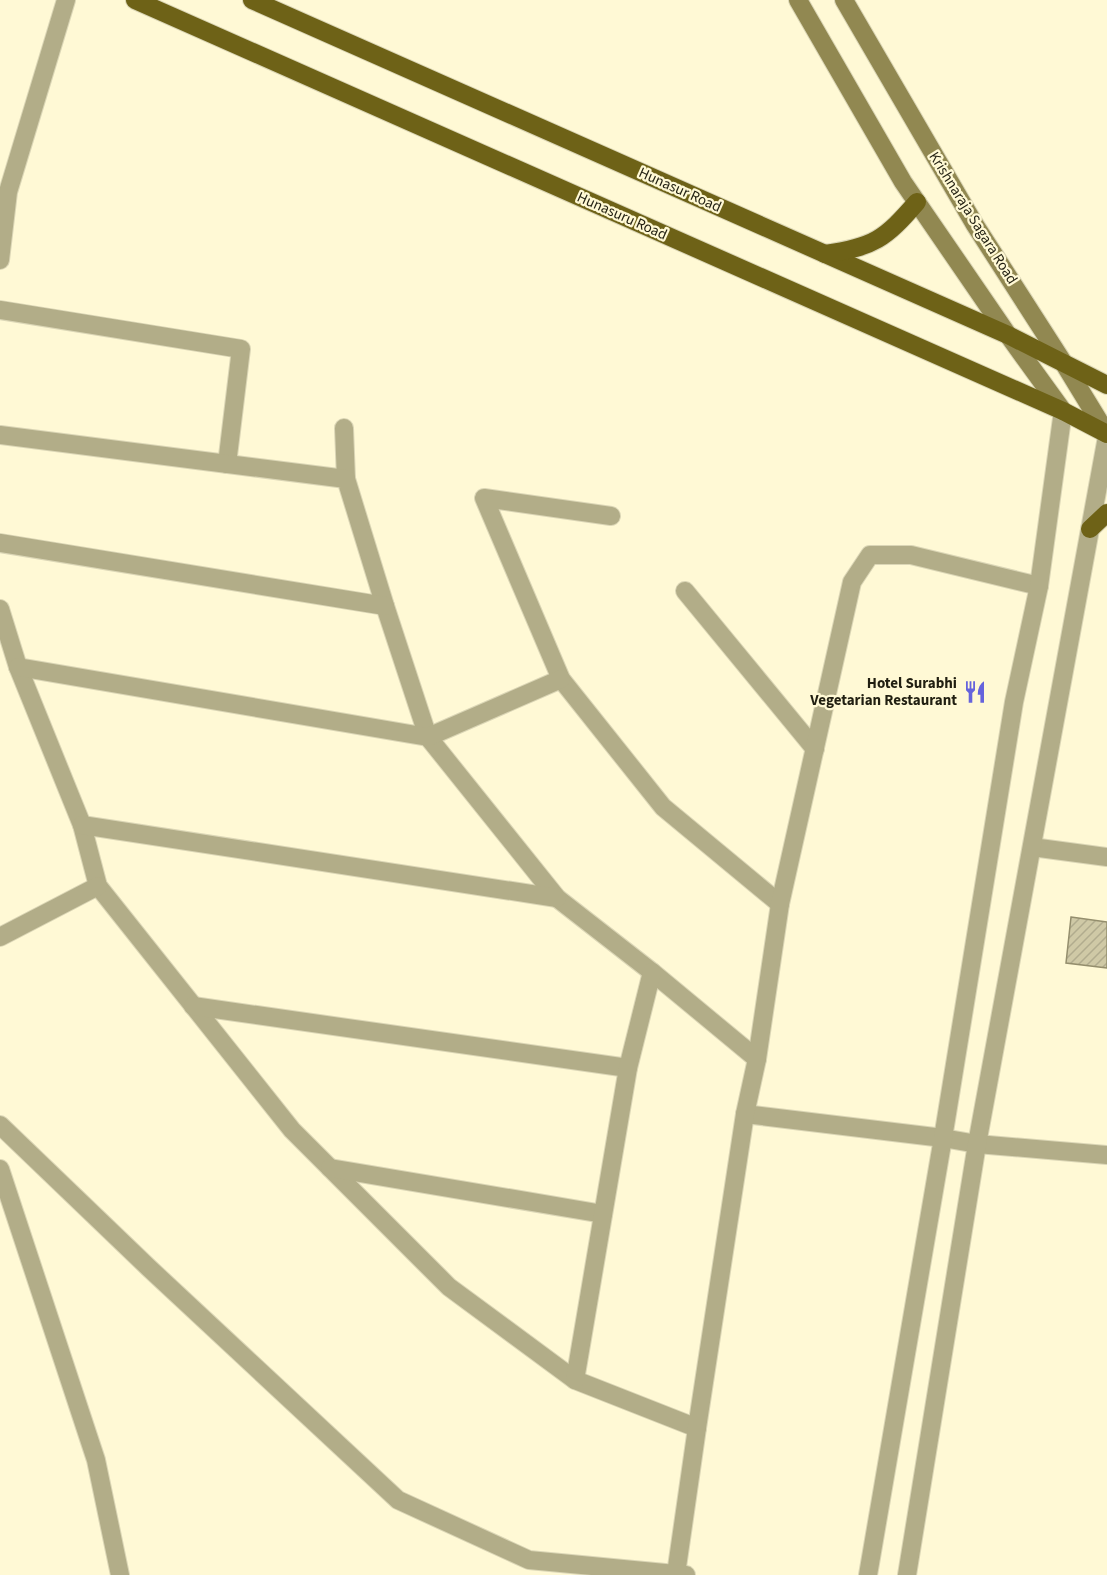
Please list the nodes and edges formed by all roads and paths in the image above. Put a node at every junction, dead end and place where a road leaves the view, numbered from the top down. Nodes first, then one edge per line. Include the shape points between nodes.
1 (66, 0) edge
2 (135, 0) edge
3 (252, 0) edge
4 (798, 0) edge
5 (844, 0) edge
6 (917, 202) junction
7 (825, 255) junction
8 (0, 260) edge
9 (0, 310) edge
10 (1008, 335) junction
11 (1064, 362) junction
12 (1107, 385) edge
13 (1064, 411) junction
14 (344, 428) dead end
15 (0, 435) edge
16 (1107, 435) edge
17 (227, 464) junction
18 (346, 479) junction
19 (1107, 513) edge
20 (612, 516) dead end
21 (1090, 529) junction
22 (0, 543) edge
23 (1039, 586) junction
24 (685, 591) dead end
25 (385, 606) junction
26 (0, 609) edge
27 (18, 667) junction
28 (561, 679) junction
29 (428, 737) junction
30 (815, 749) junction
31 (82, 825) junction
32 (1032, 847) junction
33 (1107, 857) edge
34 (98, 886) junction
35 (557, 898) junction
36 (780, 904) junction
37 (0, 937) edge
38 (652, 972) junction
39 (193, 1006) junction
40 (757, 1059) junction
41 (628, 1068) junction
42 (745, 1114) junction
43 (0, 1125) edge
44 (943, 1138) junction
45 (977, 1144) junction
46 (1107, 1155) edge
47 (330, 1168) junction
48 (0, 1169) edge
49 (603, 1214) junction
50 (575, 1380) junction
51 (697, 1428) junction
52 (676, 1574) edge
53 (120, 1575) edge
54 (686, 1575) edge
55 (868, 1575) edge
56 (907, 1575) edge

1 - 8 street via 8,192
2 - 13 highway, Hunasuru Road
3 - 7 highway, Hunasur Road
4 - 6 main road
5 - 11 main road, Krishnaraja Sagara Road via 975,225
6 - 7 highway via 885,236 855,250
6 - 10 main road
7 - 10 highway, Hunasur Road
9 - 17 street via 241,349
10 - 11 highway, Hunasur Road
10 - 13 main road
11 - 12 highway, Hunasur Road
11 - 16 main road, Krishnaraja Sagara Road
13 - 16 highway, Hunasuru Road
13 - 23 street
14 - 18 street
15 - 17 street
16 - 21 street
17 - 18 street
18 - 25 street
19 - 21 highway
20 - 28 street via 484,498
21 - 32 street
22 - 25 street
23 - 30 street via 911,555 870,555 852,582
23 - 44 street via 1014,702
24 - 30 street
25 - 29 street
26 - 27 street
27 - 29 street
27 - 31 street
28 - 29 street
28 - 36 street via 663,807
29 - 35 street
30 - 36 street
31 - 34 street
31 - 35 street
32 - 33 street
32 - 45 street
34 - 37 street
34 - 39 street
35 - 38 street
36 - 40 street
38 - 40 street
38 - 41 street
39 - 41 street
39 - 47 street via 292,1130
40 - 42 street
41 - 49 street
42 - 44 street
42 - 51 street
43 - 52 street via 398,1500 529,1560
44 - 45 street
44 - 55 street
45 - 46 street
45 - 56 street
47 - 49 street
47 - 50 street via 449,1287
48 - 53 street via 96,1460
49 - 50 street
50 - 51 street
51 - 52 street
52 - 54 street

